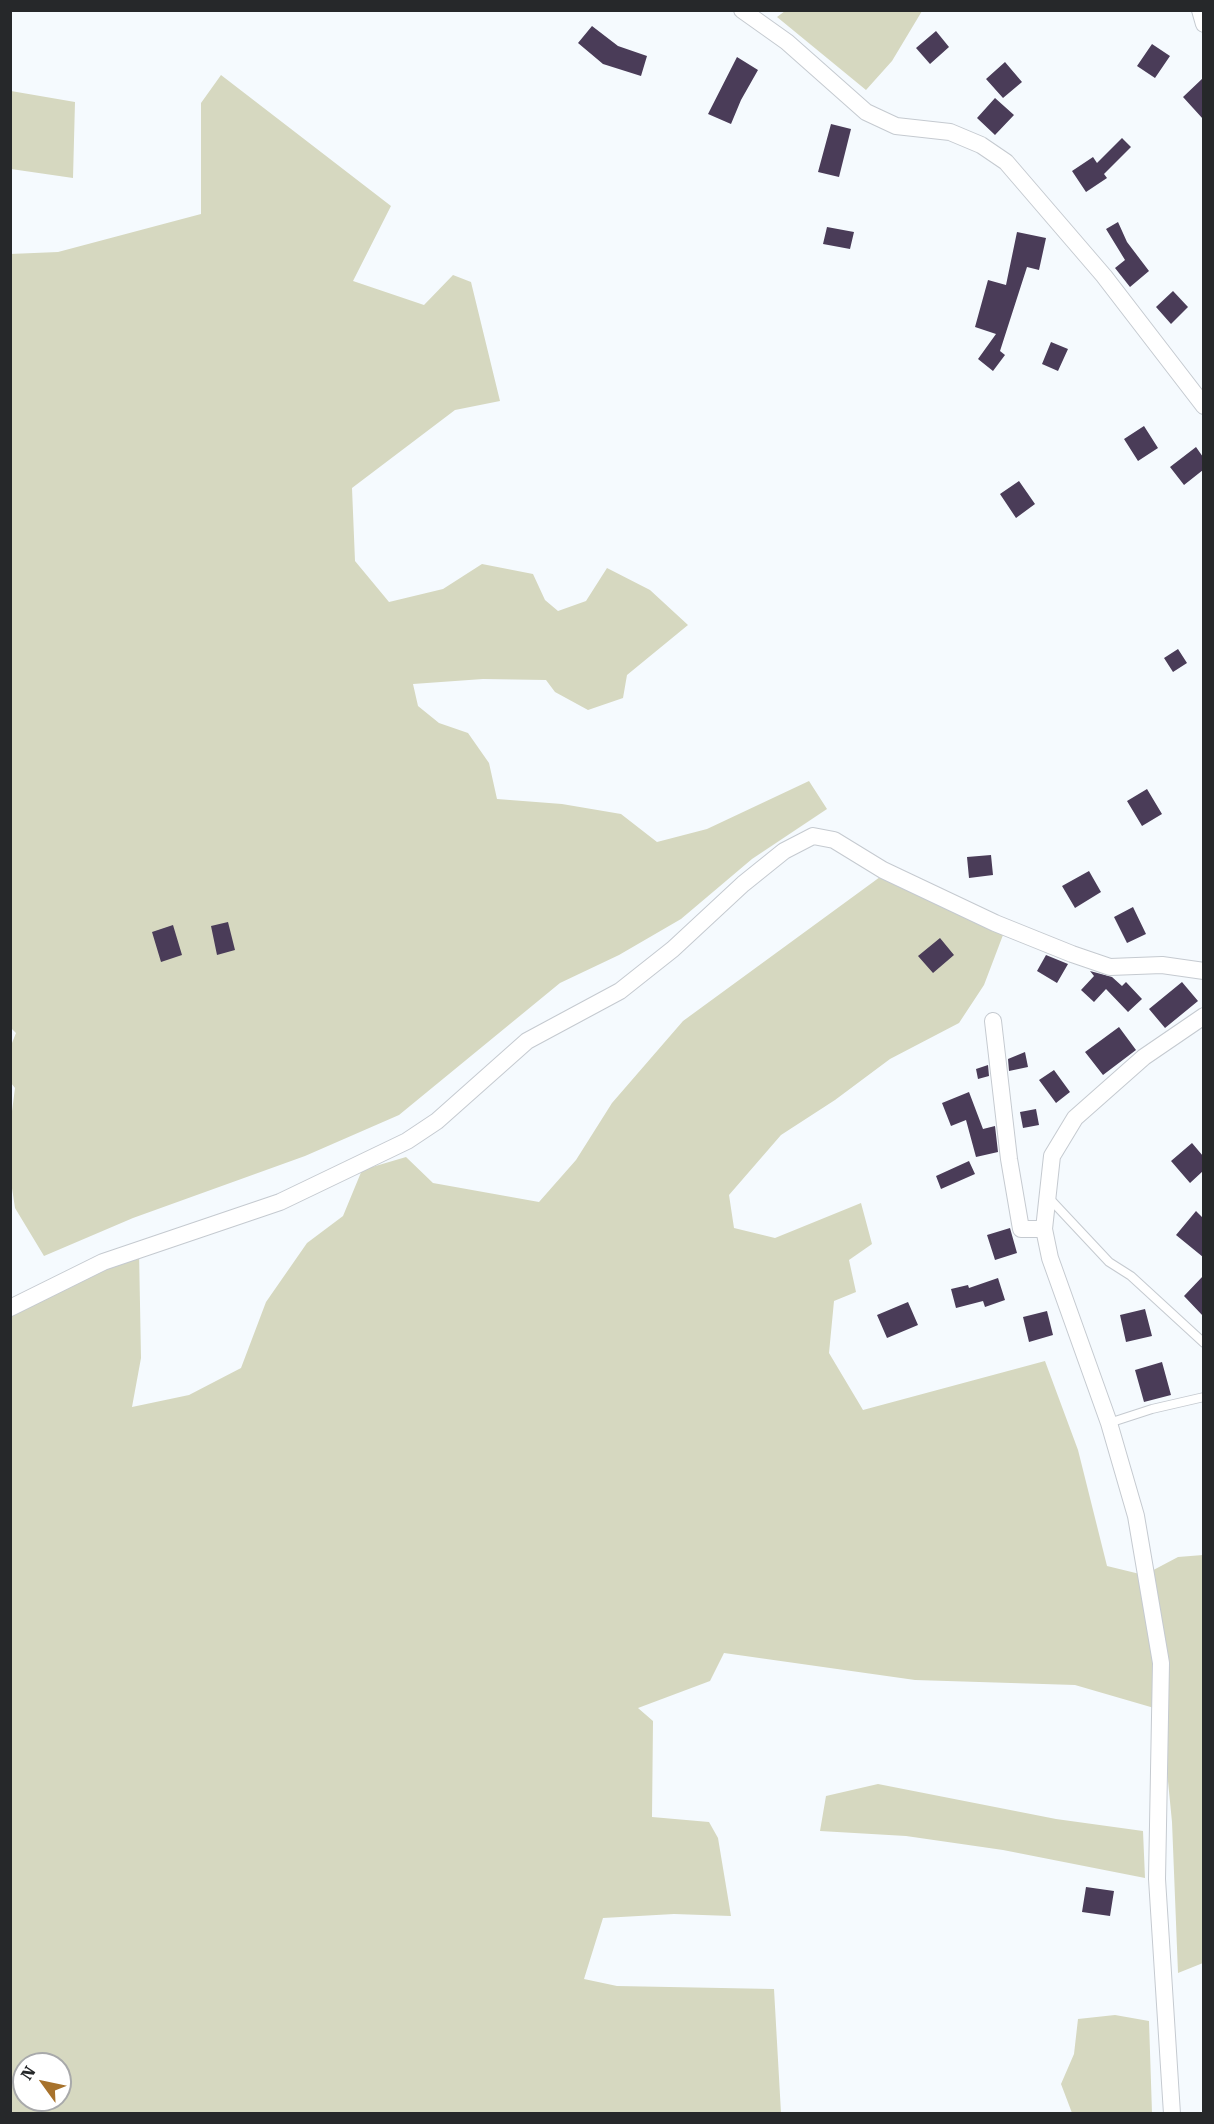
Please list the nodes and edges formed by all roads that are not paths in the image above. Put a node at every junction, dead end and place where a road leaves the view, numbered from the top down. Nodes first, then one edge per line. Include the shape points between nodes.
1 (1200, 10) edge
2 (745, 11) edge
3 (1203, 24) edge
4 (1203, 406) edge
5 (1203, 971) edge
6 (1203, 1016) edge
7 (993, 1020) dead end
8 (1048, 1197) junction
9 (1044, 1229) junction
10 (10, 1308) edge
11 (1203, 1343) edge
12 (1203, 1397) edge
13 (1109, 1423) junction
14 (1172, 2114) edge

1 - 3 street
2 - 4 street via 787,42 866,112 896,126 950,132 981,145 1006,162 1104,276
5 - 10 street via 1162,965 1110,967 1072,954 883,870 834,840 813,836 784,851 620,991 527,1041 437,1121 407,1141 280,1202 103,1262
6 - 8 street via 1144,1057 1075,1118 1052,1156
7 - 9 street via 1021,1230
8 - 9 street
8 - 11 lane via 1109,1262 1131,1276
9 - 13 street via 1050,1258
12 - 13 lane
13 - 14 street via 1136,1516 1161,1663 1156,1879

